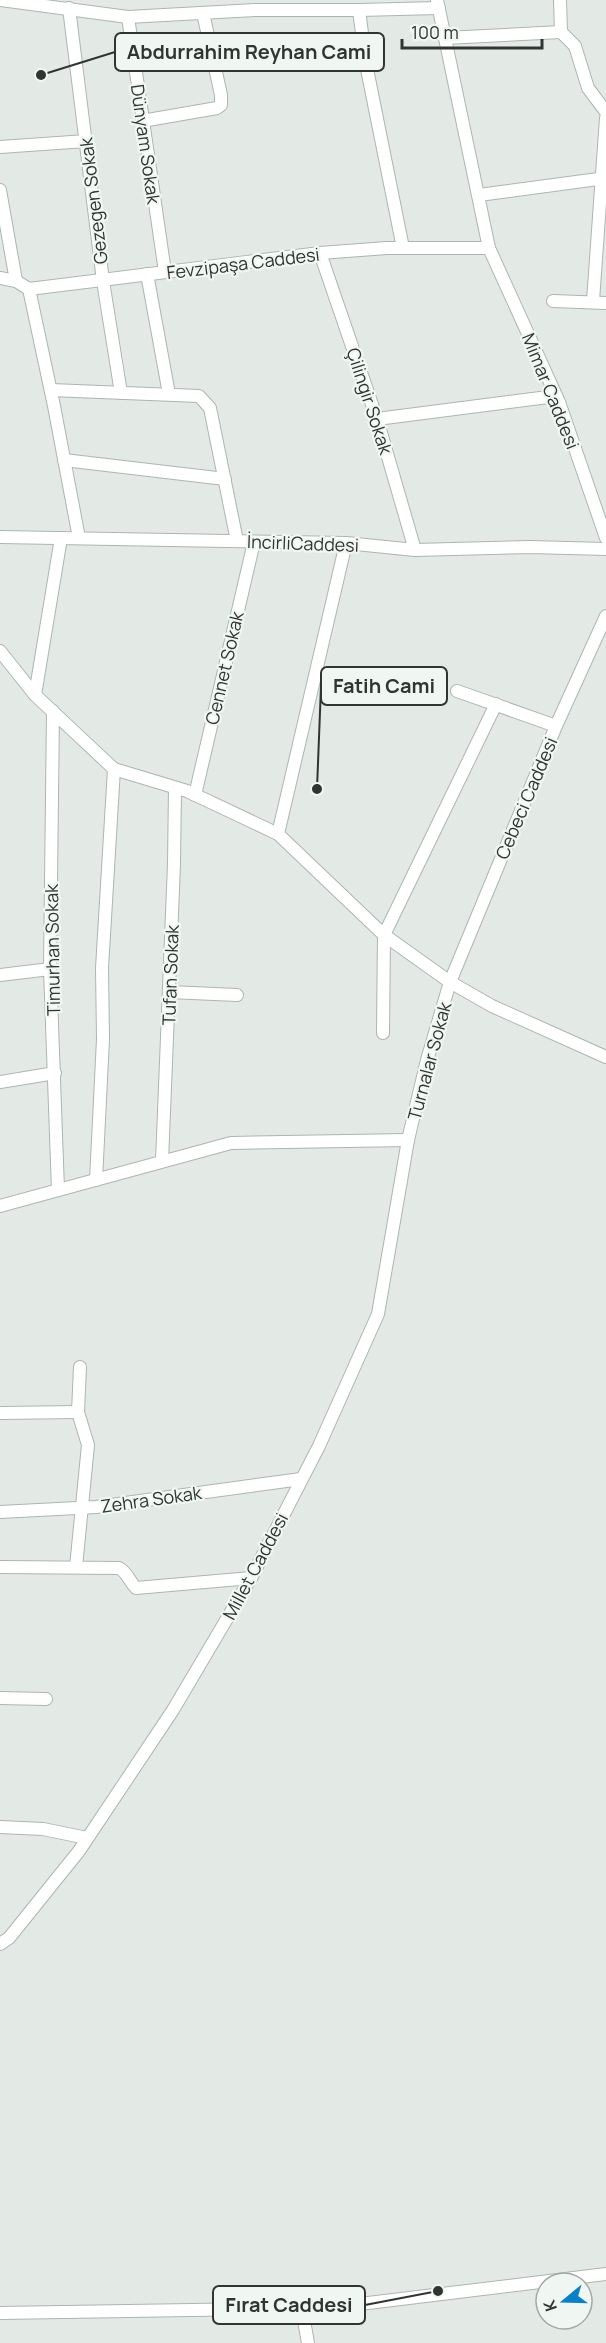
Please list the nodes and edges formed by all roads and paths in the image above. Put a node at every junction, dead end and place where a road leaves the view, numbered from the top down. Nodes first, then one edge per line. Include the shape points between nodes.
1 (0, 0) edge
2 (560, 0) edge
3 (438, 4) edge
4 (255, 5) edge
5 (101, 6) edge
6 (69, 8) junction
7 (359, 10) junction
8 (203, 13) junction
9 (128, 17) junction
10 (561, 32) junction
11 (446, 38) junction
12 (606, 112) edge
13 (606, 118) edge
14 (142, 121) junction
15 (86, 141) junction
16 (0, 147) edge
17 (603, 177) edge
18 (0, 190) edge
19 (479, 195) junction
20 (403, 248) junction
21 (489, 248) junction
22 (320, 254) junction
23 (165, 272) junction
24 (147, 274) junction
25 (0, 278) edge
26 (16, 281) junction
27 (103, 281) junction
28 (28, 289) junction
29 (554, 301) dead end
30 (593, 301) junction
31 (606, 303) edge
32 (51, 390) junction
33 (121, 393) junction
34 (169, 394) junction
35 (556, 396) junction
36 (377, 419) junction
37 (64, 460) junction
38 (225, 479) junction
39 (0, 537) edge
40 (61, 538) junction
41 (79, 538) junction
42 (606, 538) edge
43 (237, 541) junction
44 (254, 542) junction
45 (346, 543) junction
46 (606, 549) edge
47 (415, 550) junction
48 (606, 616) edge
49 (0, 651) edge
50 (457, 691) dead end
51 (35, 694) junction
52 (496, 704) junction
53 (52, 711) junction
54 (556, 726) junction
55 (114, 769) junction
56 (176, 788) junction
57 (195, 795) junction
58 (278, 834) junction
59 (384, 935) junction
60 (50, 969) junction
61 (0, 975) edge
62 (450, 982) junction
63 (169, 992) junction
64 (237, 995) dead end
65 (383, 1033) dead end
66 (606, 1057) edge
67 (55, 1073) junction
68 (0, 1082) edge
69 (408, 1140) junction
70 (162, 1161) junction
71 (96, 1180) junction
72 (58, 1190) junction
73 (0, 1206) edge
74 (80, 1367) dead end
75 (78, 1412) junction
76 (0, 1413) edge
77 (301, 1479) junction
78 (83, 1508) junction
79 (0, 1512) edge
80 (0, 1567) edge
81 (76, 1567) junction
82 (251, 1578) junction
83 (0, 1698) edge
84 (46, 1699) dead end
85 (0, 1827) edge
86 (87, 1838) junction
87 (0, 1944) edge
88 (606, 2274) edge
89 (302, 2309) junction
90 (0, 2313) edge
91 (308, 2343) edge

1 - 6 street
2 - 10 street
3 - 7 street
3 - 11 street
4 - 7 street
4 - 8 street
5 - 6 street
5 - 9 street
6 - 15 street, Gezegen Sokak
7 - 20 street
8 - 9 street
8 - 14 street via 221,105
9 - 14 street, Dünyam Sokak
10 - 11 street
10 - 12 street via 575,46 588,88
11 - 19 street
13 - 17 street
14 - 23 street, Dünyam Sokak
15 - 16 street
15 - 27 street, Gezegen Sokak
17 - 19 street
17 - 30 street
18 - 26 street
19 - 21 street, Mimar Caddesi
20 - 21 street, Fevzipaşa Caddesi
20 - 22 street, Fevzipaşa Caddesi
21 - 35 street, Mimar Caddesi
22 - 23 street, Fevzipaşa Caddesi
22 - 36 street, Çilingir Sokak
23 - 24 street, Fevzipaşa Caddesi
24 - 27 street, Fevzipaşa Caddesi
24 - 34 street
25 - 26 street
26 - 28 street
27 - 28 street, Fevzipaşa Caddesi
27 - 33 street, Gezegen Sokak
28 - 32 street
29 - 30 street
30 - 31 street
32 - 33 street
32 - 37 street
33 - 34 street
34 - 38 street via 199,396 210,408
35 - 36 street
35 - 42 street, Mimar Caddesi
36 - 47 street, Çilingir Sokak
37 - 38 street
37 - 41 street
38 - 43 street
39 - 40 street, İncirliCaddesi
40 - 41 street, İncirliCaddesi
40 - 51 street
41 - 43 street, İncirliCaddesi
43 - 44 street, İncirliCaddesi
44 - 45 street, İncirliCaddesi
44 - 57 street, Cennet Sokak
45 - 47 street, İncirliCaddesi
45 - 58 street
46 - 47 street, İncirliCaddesi
48 - 54 street, Cebeci Caddesi
49 - 51 street
50 - 52 street
51 - 53 street
52 - 54 street
52 - 59 street
53 - 55 street
53 - 60 street, Timurhan Sokak
54 - 62 street, Cebeci Caddesi
55 - 56 street
55 - 71 street via 102,968 103,1039
56 - 57 street
56 - 63 street, Tufan Sokak
57 - 58 street
58 - 59 street
59 - 62 street
59 - 65 street
60 - 61 street
60 - 67 street, Timurhan Sokak
62 - 66 street
62 - 69 street, Turnalar Sokak
63 - 64 street
63 - 70 street, Tufan Sokak
67 - 68 street
67 - 72 street, Timurhan Sokak
69 - 70 street via 231,1143
69 - 77 street, Millet Caddesi via 378,1314
70 - 71 street
71 - 72 street
72 - 73 street
74 - 75 street
75 - 76 street
75 - 78 street via 88,1445
77 - 78 street, Zehra Sokak
77 - 82 street, Millet Caddesi
78 - 79 street, Zehra Sokak
78 - 81 street
80 - 81 street
81 - 82 street via 119,1568 127,1572 136,1588
82 - 86 street, Millet Caddesi via 173,1710
83 - 84 street
85 - 86 street via 43,1829
86 - 87 street, Millet Caddesi via 9,1938
88 - 89 street
89 - 90 street
89 - 91 street

